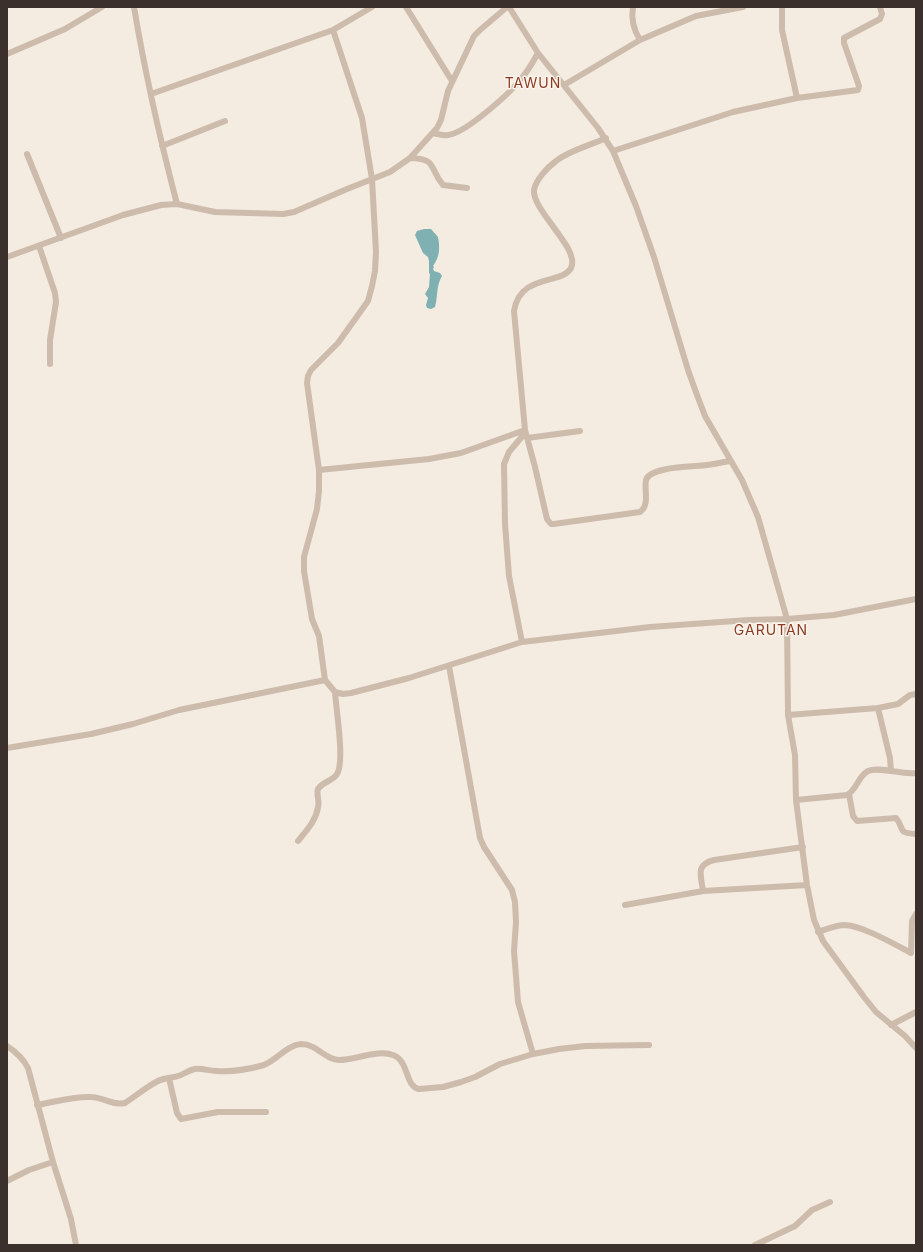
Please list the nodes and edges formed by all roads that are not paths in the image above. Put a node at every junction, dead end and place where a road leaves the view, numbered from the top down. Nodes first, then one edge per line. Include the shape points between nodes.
1 (102, 7) edge
2 (134, 7) edge
3 (372, 7) edge
4 (406, 7) edge
5 (508, 7) edge
6 (633, 7) edge
7 (743, 7) edge
8 (782, 7) edge
9 (880, 7) edge
10 (334, 30) junction
11 (640, 40) junction
12 (538, 53) junction
13 (7, 54) edge
14 (452, 81) junction
15 (564, 85) junction
16 (151, 94) junction
17 (797, 98) junction
18 (225, 121) dead end
19 (433, 133) junction
20 (606, 138) junction
21 (162, 146) junction
22 (613, 151) junction
23 (27, 154) dead end
24 (410, 158) junction
25 (372, 179) junction
26 (466, 188) dead end
27 (178, 204) junction
28 (61, 238) junction
29 (40, 246) junction
30 (7, 258) edge
31 (50, 364) dead end
32 (580, 431) dead end
33 (526, 434) junction
34 (731, 461) junction
35 (319, 470) junction
36 (916, 599) edge
37 (787, 619) junction
38 (522, 642) junction
39 (449, 666) junction
40 (325, 680) junction
41 (335, 692) junction
42 (916, 694) edge
43 (878, 708) junction
44 (788, 715) junction
45 (7, 748) edge
46 (891, 771) junction
47 (916, 773) edge
48 (850, 794) junction
49 (796, 800) junction
50 (916, 834) edge
51 (298, 841) dead end
52 (803, 848) junction
53 (807, 884) junction
54 (703, 891) junction
55 (625, 905) dead end
56 (916, 914) edge
57 (818, 932) junction
58 (916, 1012) edge
59 (891, 1025) junction
60 (649, 1045) dead end
61 (7, 1046) edge
62 (916, 1048) edge
63 (533, 1054) junction
64 (170, 1078) junction
65 (37, 1105) junction
66 (266, 1112) dead end
67 (53, 1162) junction
68 (7, 1181) edge
69 (830, 1202) dead end
70 (76, 1245) edge
71 (755, 1245) edge

1 - 13 street via 65,28
2 - 16 street
3 - 10 street
4 - 14 street
5 - 12 street
5 - 14 street via 474,36
6 - 11 street via 634,28
7 - 11 street via 696,16
8 - 17 street via 782,30
9 - 17 street via 880,18 844,38 859,86 858,90
10 - 16 street
10 - 25 street via 362,118
11 - 15 street
12 - 15 street
12 - 19 street via 513,88 483,114 456,133
14 - 19 street via 441,120
15 - 20 street
16 - 21 street
17 - 22 street via 733,112
18 - 21 street
19 - 24 street
20 - 22 street
20 - 33 street via 556,162 541,177 534,190 540,206 569,250 572,264 563,274 530,286 515,304
21 - 27 street
22 - 34 street via 654,257 697,395 705,416
23 - 28 street
24 - 25 street via 390,172
24 - 26 street via 430,163 443,185
25 - 27 street via 307,207 283,214 215,212
25 - 35 street via 376,252 368,301 338,343 308,376
27 - 28 street via 123,214
28 - 29 street
29 - 30 street
29 - 31 street via 56,302 50,340
32 - 33 street
33 - 34 street via 546,516 548,522 554,524 640,512 645,504 647,478 650,474
33 - 35 street via 486,443 461,453 429,459
33 - 38 street via 505,458 504,469 509,576
34 - 37 street via 758,517
35 - 40 street via 317,509 304,563 306,591 312,619 319,636
36 - 37 street via 834,615
37 - 38 street via 650,627
37 - 44 street
38 - 39 street
39 - 41 street via 371,688 343,694
39 - 63 street via 480,838 512,890 515,902 518,1002
40 - 41 street
40 - 45 street via 179,710 91,734
41 - 51 street via 341,759 338,773 319,788 315,817
42 - 43 street via 910,695 898,704
43 - 44 street
43 - 46 street
44 - 49 street via 795,755
46 - 47 street
46 - 48 street via 868,772 859,779
48 - 49 street
48 - 50 street via 857,821 896,818 903,832
49 - 52 street
52 - 53 street
52 - 54 street via 705,863 700,870
53 - 54 street
53 - 57 street
54 - 55 street
56 - 57 street via 912,921 911,953 859,928 832,926
57 - 59 street via 864,997
58 - 59 street
59 - 62 street
60 - 63 street via 585,1046
61 - 65 street via 25,1061
63 - 64 street via 500,1064 461,1082 425,1089 413,1087 400,1059 394,1055 337,1060 305,1044 293,1046 276,1059 258,1066 218,1072 195,1069
64 - 65 street via 156,1082 121,1104 90,1096
64 - 66 street via 177,1113 181,1119 218,1112
65 - 67 street
67 - 68 street
67 - 70 street via 71,1219
69 - 71 street via 812,1210 795,1226

